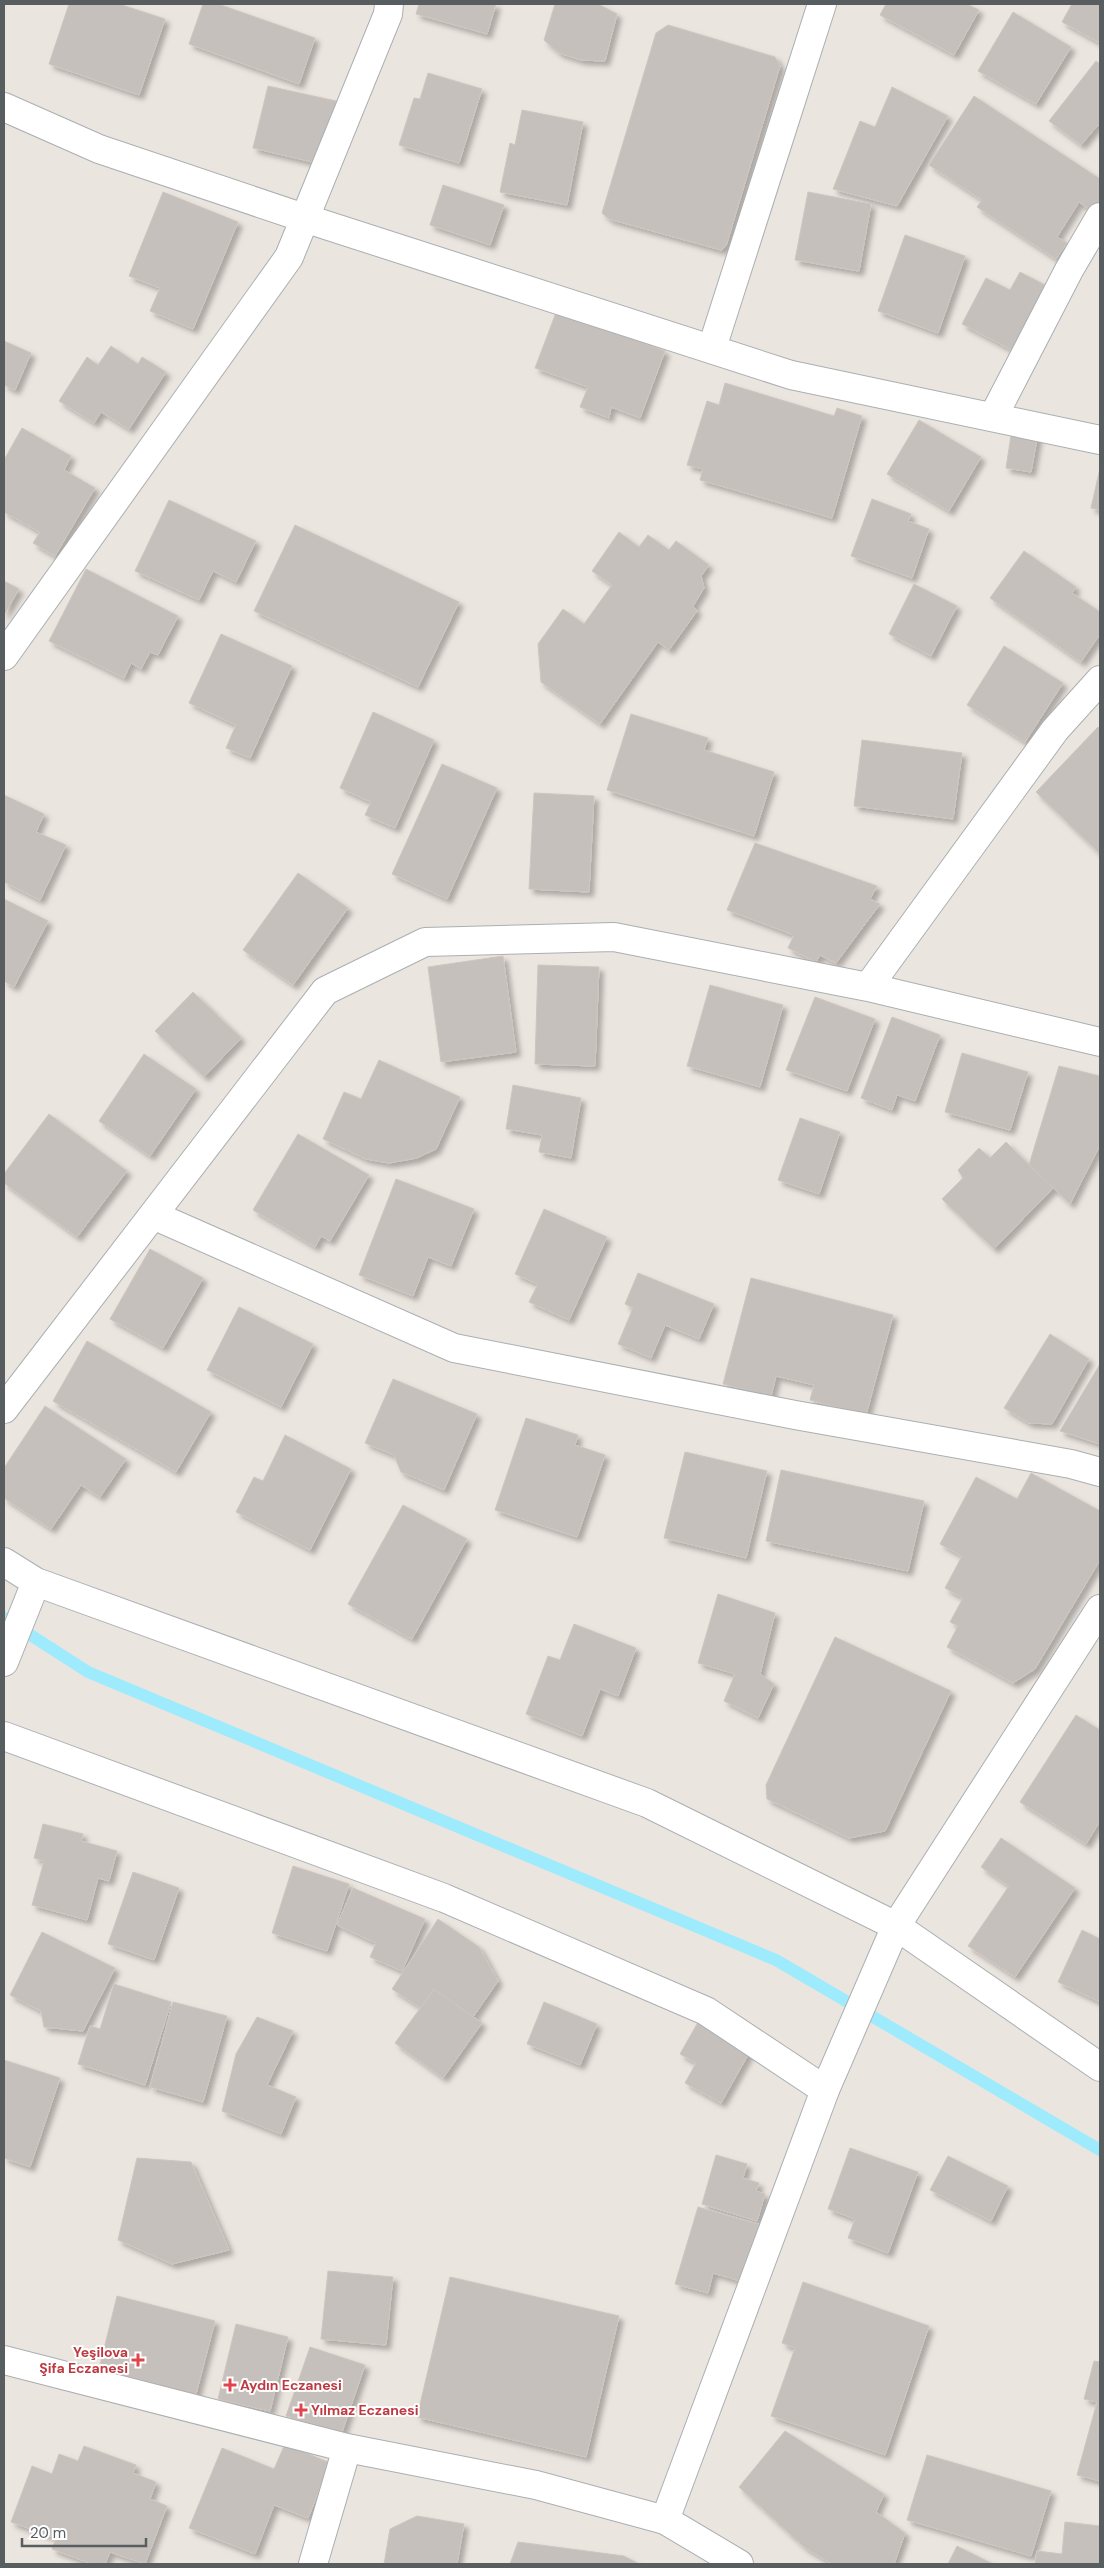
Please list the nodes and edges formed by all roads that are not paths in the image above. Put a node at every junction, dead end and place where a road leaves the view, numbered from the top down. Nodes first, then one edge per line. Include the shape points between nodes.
1 (389, 4) edge
2 (822, 4) edge
3 (4, 107) edge
4 (1100, 217) edge
5 (304, 218) junction
6 (712, 348) junction
7 (993, 417) junction
8 (1100, 440) edge
9 (4, 656) edge
10 (1100, 680) edge
11 (868, 987) junction
12 (1100, 1042) edge
13 (153, 1215) junction
14 (4, 1409) edge
15 (1100, 1472) edge
16 (4, 1562) edge
17 (32, 1592) junction
18 (1100, 1609) edge
19 (4, 1662) edge
20 (4, 1736) edge
21 (891, 1937) junction
22 (1100, 2067) edge
23 (825, 2090) junction
24 (4, 2360) edge
25 (347, 2448) junction
26 (665, 2520) junction
27 (313, 2564) edge
28 (739, 2564) edge

1 - 5 street via 388,14
2 - 6 street
3 - 5 street via 99,149
4 - 7 street
5 - 6 street
5 - 9 street via 288,257
6 - 7 street via 791,374
7 - 8 street
10 - 11 street via 1056,730
11 - 12 street
11 - 13 street via 614,937 425,942 325,992
13 - 14 street
13 - 15 street via 454,1348
16 - 17 street
17 - 19 street
17 - 21 street via 647,1803
18 - 21 street
20 - 23 street via 444,1898 706,2010
21 - 22 street
21 - 23 street
23 - 26 street
24 - 25 street
25 - 26 street via 536,2485
25 - 27 street
26 - 28 street

